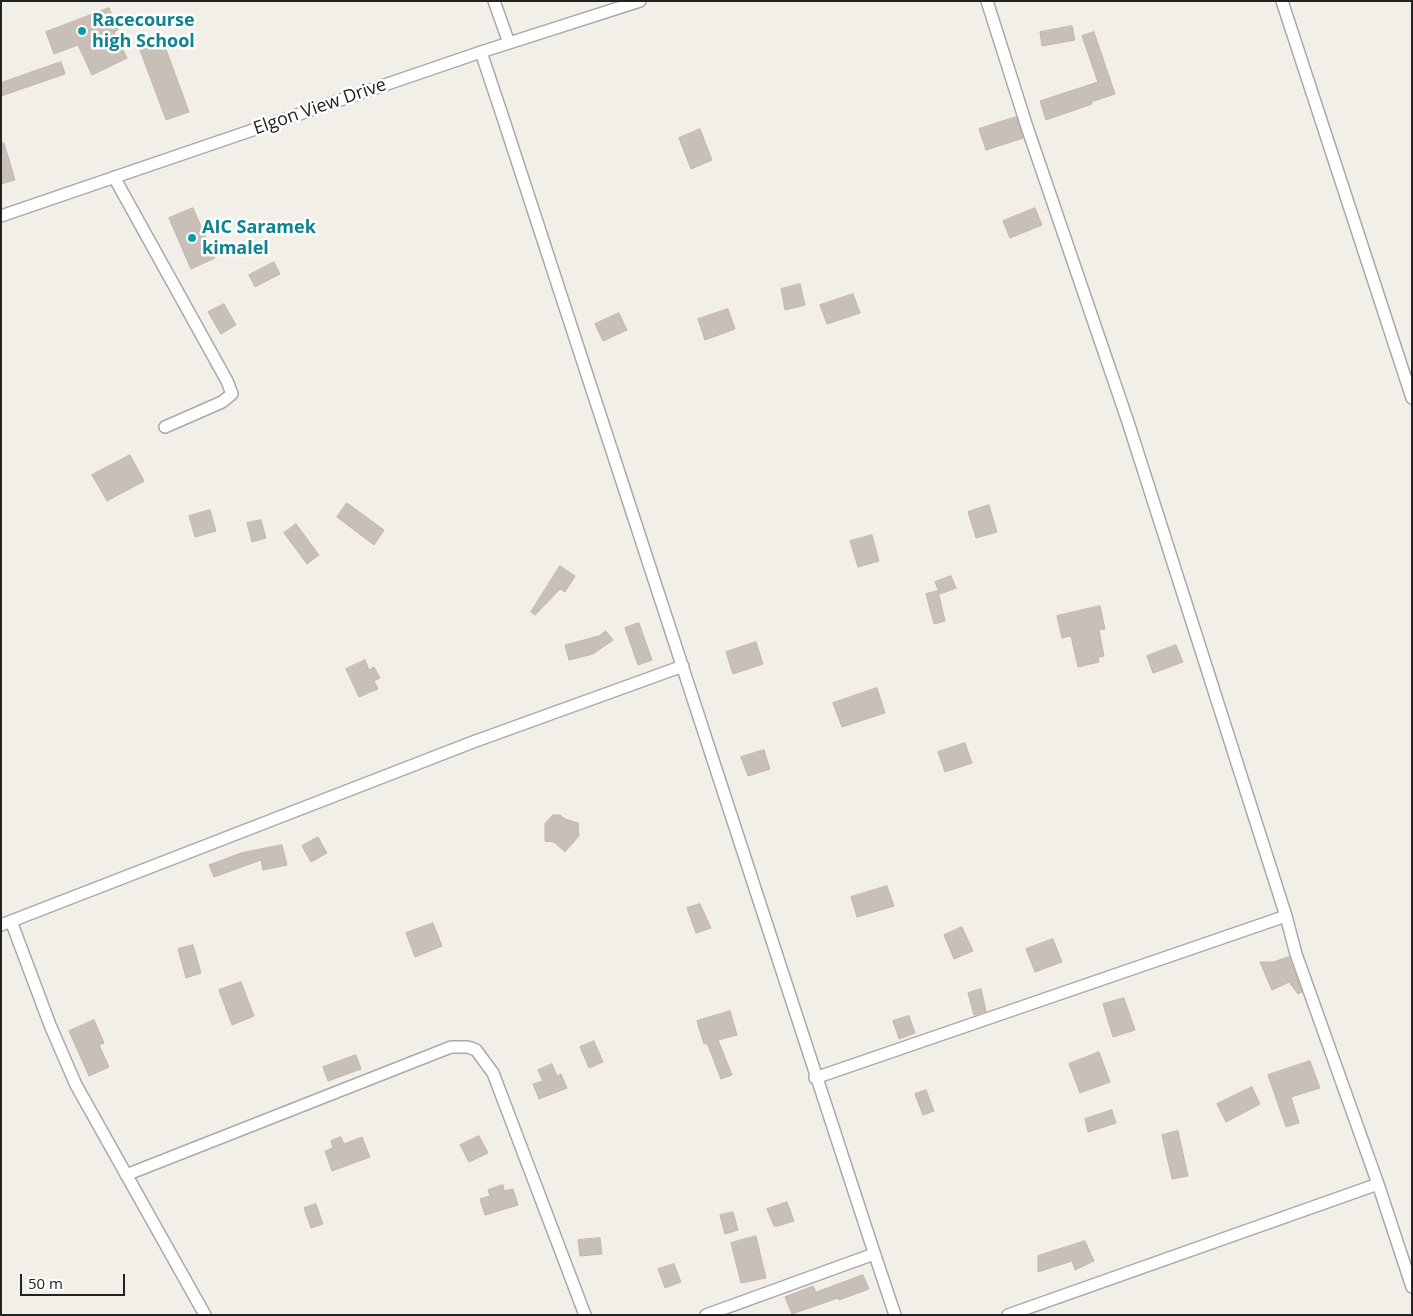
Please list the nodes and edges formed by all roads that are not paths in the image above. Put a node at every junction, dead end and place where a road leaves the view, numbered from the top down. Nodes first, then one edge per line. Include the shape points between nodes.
1 (494, 1) edge
2 (640, 1) edge
3 (987, 1) edge
4 (1282, 1) edge
5 (509, 43) junction
6 (481, 52) junction
7 (114, 177) junction
8 (1, 216) edge
9 (1412, 398) edge
10 (165, 427) dead end
11 (684, 666) junction
12 (1286, 916) junction
13 (6, 923) edge
14 (815, 1078) junction
15 (126, 1175) junction
16 (1378, 1184) junction
17 (874, 1254) junction
18 (1412, 1287) edge
19 (205, 1315) edge
20 (585, 1315) edge
21 (706, 1315) edge
22 (895, 1315) edge
23 (1008, 1315) edge

1 - 5 street
2 - 5 street, Elgon View Drive
3 - 12 street via 1131,432
4 - 9 street
5 - 6 street, Elgon View Drive
6 - 7 street, Elgon View Drive
6 - 11 street
7 - 8 street, Elgon View Drive
7 - 10 street via 232,394 222,402
11 - 13 street via 473,742
11 - 14 street
12 - 14 street
12 - 16 street via 1296,954
13 - 15 street via 76,1085
14 - 17 street
15 - 19 street
15 - 20 street via 451,1047 468,1047 476,1050 493,1073
16 - 18 street
16 - 23 street
17 - 21 street
17 - 22 street

